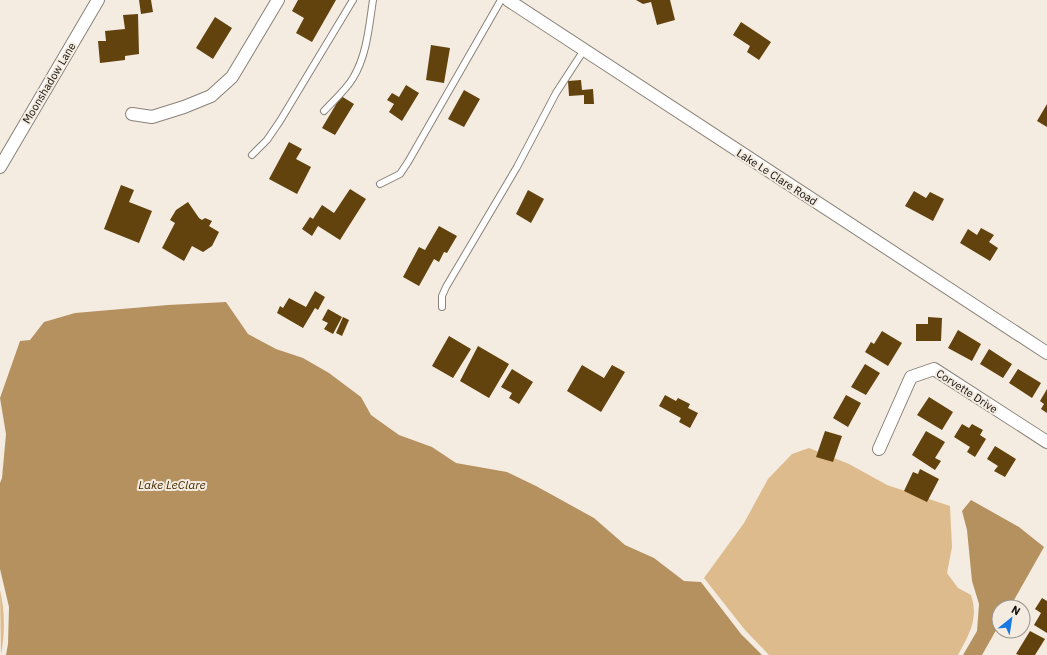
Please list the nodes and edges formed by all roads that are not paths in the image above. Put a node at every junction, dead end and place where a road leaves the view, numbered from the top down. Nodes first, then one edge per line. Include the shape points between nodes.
1 (98, 0) edge
2 (278, 0) edge
3 (353, 0) edge
4 (373, 0) edge
5 (501, 0) edge
6 (508, 0) edge
7 (584, 50) junction
8 (324, 110) dead end
9 (132, 114) dead end
10 (252, 155) dead end
11 (0, 167) edge
12 (380, 184) dead end
13 (442, 307) dead end
14 (1047, 353) edge
15 (1047, 442) edge
16 (879, 449) dead end

1 - 11 street, Moonshadow Lane
2 - 9 street via 232,77 211,96 152,117
3 - 10 lane via 280,121
4 - 8 lane via 364,53 359,67 352,79
5 - 12 lane via 408,162 400,174
6 - 7 street, Lake Le Clare Road
7 - 13 lane via 556,93 517,168 446,287 442,296
7 - 14 street, Lake Le Clare Road
15 - 16 street, Corvette Drive via 934,369 911,377

